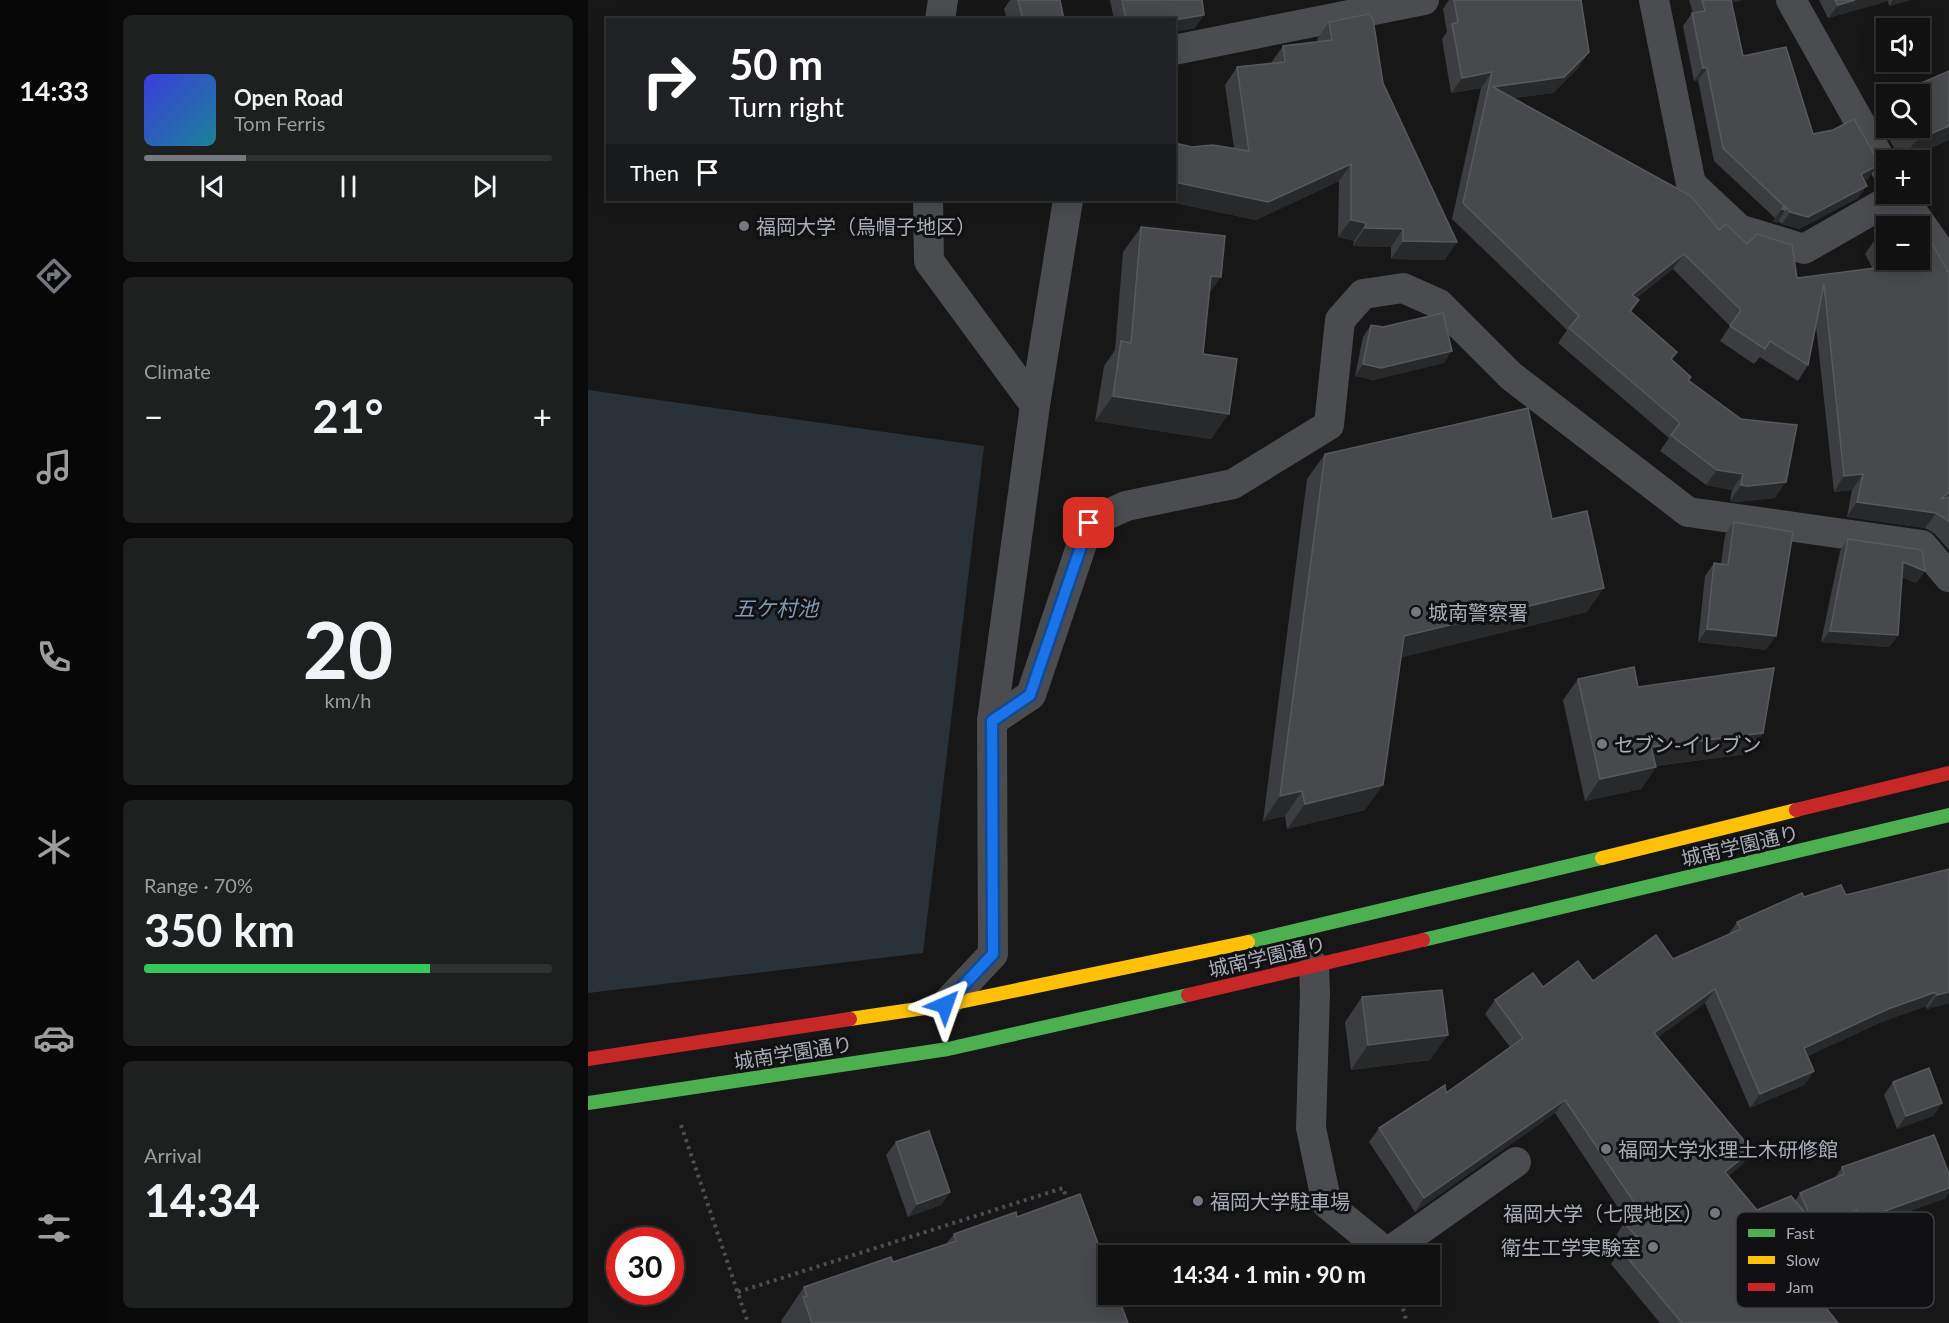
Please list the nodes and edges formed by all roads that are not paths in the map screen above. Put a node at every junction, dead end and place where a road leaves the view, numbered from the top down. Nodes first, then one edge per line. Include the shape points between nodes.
1 (943, 0) edge
2 (1424, 0) edge
3 (1654, 0) edge
4 (1791, 0) edge
5 (940, 18) edge
6 (1176, 50) edge
7 (1876, 151) edge
8 (928, 201) edge
9 (1068, 201) edge
10 (1883, 204) edge
11 (1907, 204) edge
12 (1949, 264) edge
13 (1035, 405) junction
14 (1949, 577) edge
15 (992, 721) junction
16 (1949, 773) edge
17 (1949, 816) edge
18 (1314, 966) junction
19 (945, 1005) junction
20 (588, 1059) edge
21 (588, 1103) edge
22 (1516, 1162) dead end

1 - 5 street
2 - 6 street
3 - 10 street via 1691,183 1739,230 1804,249
4 - 7 street
8 - 13 street via 929,261
9 - 13 street
11 - 12 street
13 - 15 street
14 - 15 street via 1922,545 1688,512 1511,376 1439,304 1403,288 1363,294 1340,320 1329,425 1233,484 1126,506 1089,523 1030,695
15 - 19 street via 993,954
16 - 19 street, 城南学園通り via 1307,930
17 - 18 street, 城南学園通り
18 - 21 street, 城南学園通り via 948,1048
18 - 22 street via 1311,1128 1327,1204 1387,1253
19 - 20 street, 城南学園通り

